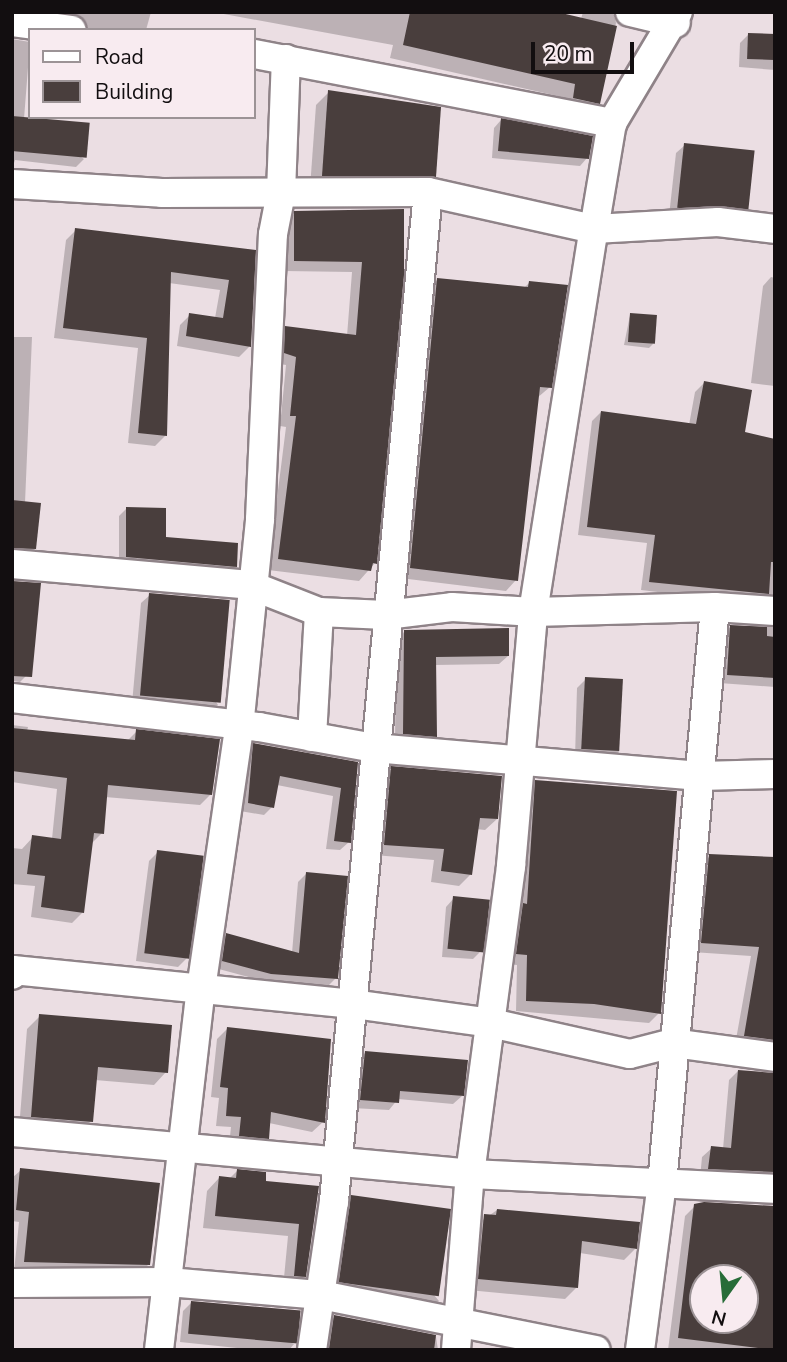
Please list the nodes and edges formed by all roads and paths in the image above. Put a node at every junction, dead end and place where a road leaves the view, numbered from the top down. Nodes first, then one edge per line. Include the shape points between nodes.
1 (630, 12) edge
2 (677, 17) edge
3 (12, 22) edge
4 (56, 28) edge
5 (256, 54) edge
6 (286, 59) junction
7 (612, 124) junction
8 (12, 184) edge
9 (428, 192) junction
10 (281, 193) junction
11 (594, 229) junction
12 (775, 229) edge
13 (12, 564) edge
14 (250, 585) junction
15 (715, 607) junction
16 (775, 611) edge
17 (319, 612) junction
18 (533, 612) junction
19 (386, 615) junction
20 (12, 698) edge
21 (239, 727) junction
22 (312, 737) junction
23 (374, 748) junction
24 (520, 759) junction
25 (775, 774) edge
26 (701, 776) junction
27 (12, 971) edge
28 (201, 989) junction
29 (353, 1004) junction
30 (491, 1023) junction
31 (673, 1043) junction
32 (775, 1057) edge
33 (12, 1132) edge
34 (184, 1147) junction
35 (338, 1159) junction
36 (470, 1174) junction
37 (662, 1184) junction
38 (775, 1189) edge
39 (168, 1282) junction
40 (12, 1283) edge
41 (321, 1295) junction
42 (458, 1337) edge
43 (589, 1349) edge
44 (159, 1350) edge
45 (312, 1350) edge
46 (640, 1350) edge

1 - 2 street
2 - 7 street
3 - 4 street
5 - 6 street
6 - 7 street
6 - 10 street
7 - 11 street
8 - 10 street via 162,193
9 - 10 street
9 - 11 street
9 - 19 street
10 - 14 street via 273,234 261,519
11 - 12 street via 718,222
11 - 18 street
13 - 14 street
14 - 17 street
14 - 21 street
15 - 16 street
15 - 18 street
15 - 26 street
17 - 19 street
17 - 22 street
18 - 19 street via 452,607
18 - 24 street
19 - 23 street
20 - 21 street
21 - 22 street
21 - 28 street
22 - 23 street
23 - 24 street
23 - 29 street
24 - 26 street
24 - 30 street
25 - 26 street
26 - 31 street
27 - 28 street
28 - 29 street
28 - 34 street
29 - 30 street
29 - 35 street
30 - 31 street via 630,1054
30 - 36 street
31 - 32 street
31 - 37 street
33 - 34 street
34 - 35 street
34 - 39 street
35 - 36 street
35 - 41 street
36 - 37 street
36 - 42 street
37 - 38 street
37 - 46 street
39 - 40 street
39 - 41 street
39 - 44 street
41 - 42 street
41 - 45 street
42 - 43 street

